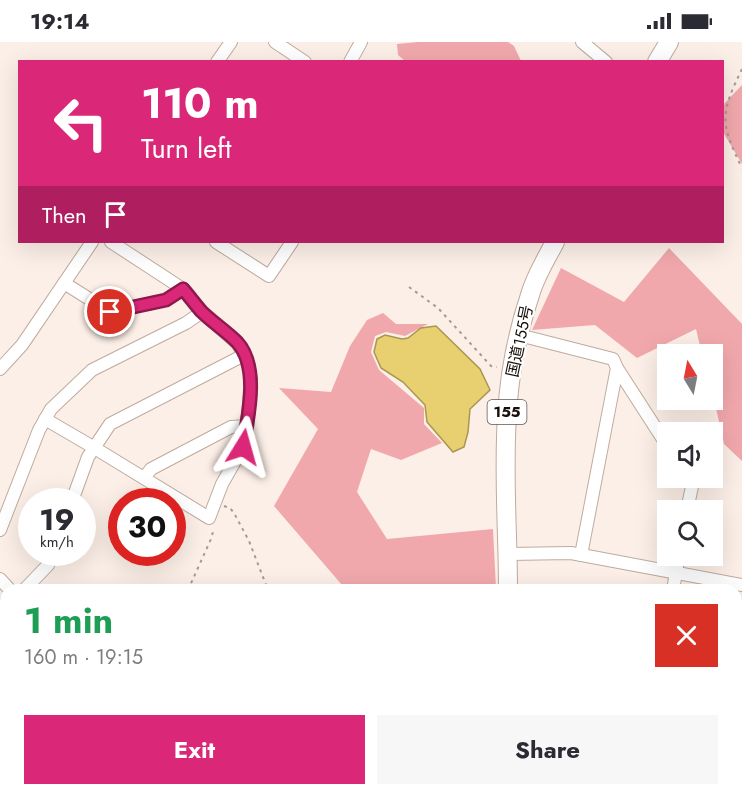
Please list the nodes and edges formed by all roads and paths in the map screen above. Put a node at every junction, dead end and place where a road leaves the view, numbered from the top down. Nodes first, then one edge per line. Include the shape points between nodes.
1 (231, 42) edge
2 (275, 42) edge
3 (361, 42) edge
4 (582, 42) edge
5 (669, 42) edge
6 (218, 60) edge
7 (302, 60) edge
8 (351, 60) edge
9 (604, 60) edge
10 (658, 60) edge
11 (742, 69) edge
12 (725, 104) edge
13 (742, 168) edge
14 (91, 243) edge
15 (113, 243) edge
16 (218, 243) edge
17 (291, 243) edge
18 (555, 243) edge
19 (64, 283) junction
20 (410, 287) dead end
21 (183, 289) junction
22 (202, 312) junction
23 (519, 335) junction
24 (244, 355) junction
25 (617, 368) junction
26 (0, 369) edge
27 (512, 370) junction
28 (45, 420) junction
29 (247, 426) junction
30 (657, 430) edge
31 (93, 447) junction
32 (144, 478) junction
33 (77, 488) edge
34 (215, 501) junction
35 (209, 518) junction
36 (0, 530) edge
37 (508, 554) junction
38 (581, 555) junction
39 (47, 566) edge
40 (677, 566) edge
41 (676, 571) junction
42 (30, 584) edge
43 (192, 584) edge
44 (266, 584) edge
45 (508, 584) edge
46 (674, 584) edge
47 (737, 584) edge

1 - 6 street
2 - 7 street
3 - 8 street
4 - 9 street
5 - 10 highway
11 - 12 path
12 - 13 path via 726,132
14 - 19 street
15 - 21 street
16 - 17 street via 269,276
18 - 23 highway, 国道155号 / 155 via 530,293
19 - 21 street via 110,312 166,300
19 - 26 street via 22,345
20 - 27 path via 438,308 491,366
21 - 22 street
22 - 24 street via 238,344
22 - 28 street via 92,370
23 - 25 street via 613,359
23 - 27 highway, 国道155号 / 155
24 - 29 street via 251,379
24 - 31 street via 110,424
25 - 30 street
25 - 38 street
27 - 37 highway, 国道155号 / 155 via 506,461
28 - 31 street
28 - 36 street
29 - 32 street via 231,427 151,469
29 - 34 street via 243,447
31 - 32 street
31 - 33 street
32 - 35 street
34 - 35 street
34 - 44 path via 234,513
35 - 43 path via 214,530
37 - 38 street
37 - 45 highway, 国道155号 / 155
38 - 41 street
39 - 42 street
40 - 41 street
41 - 46 street
41 - 47 street

